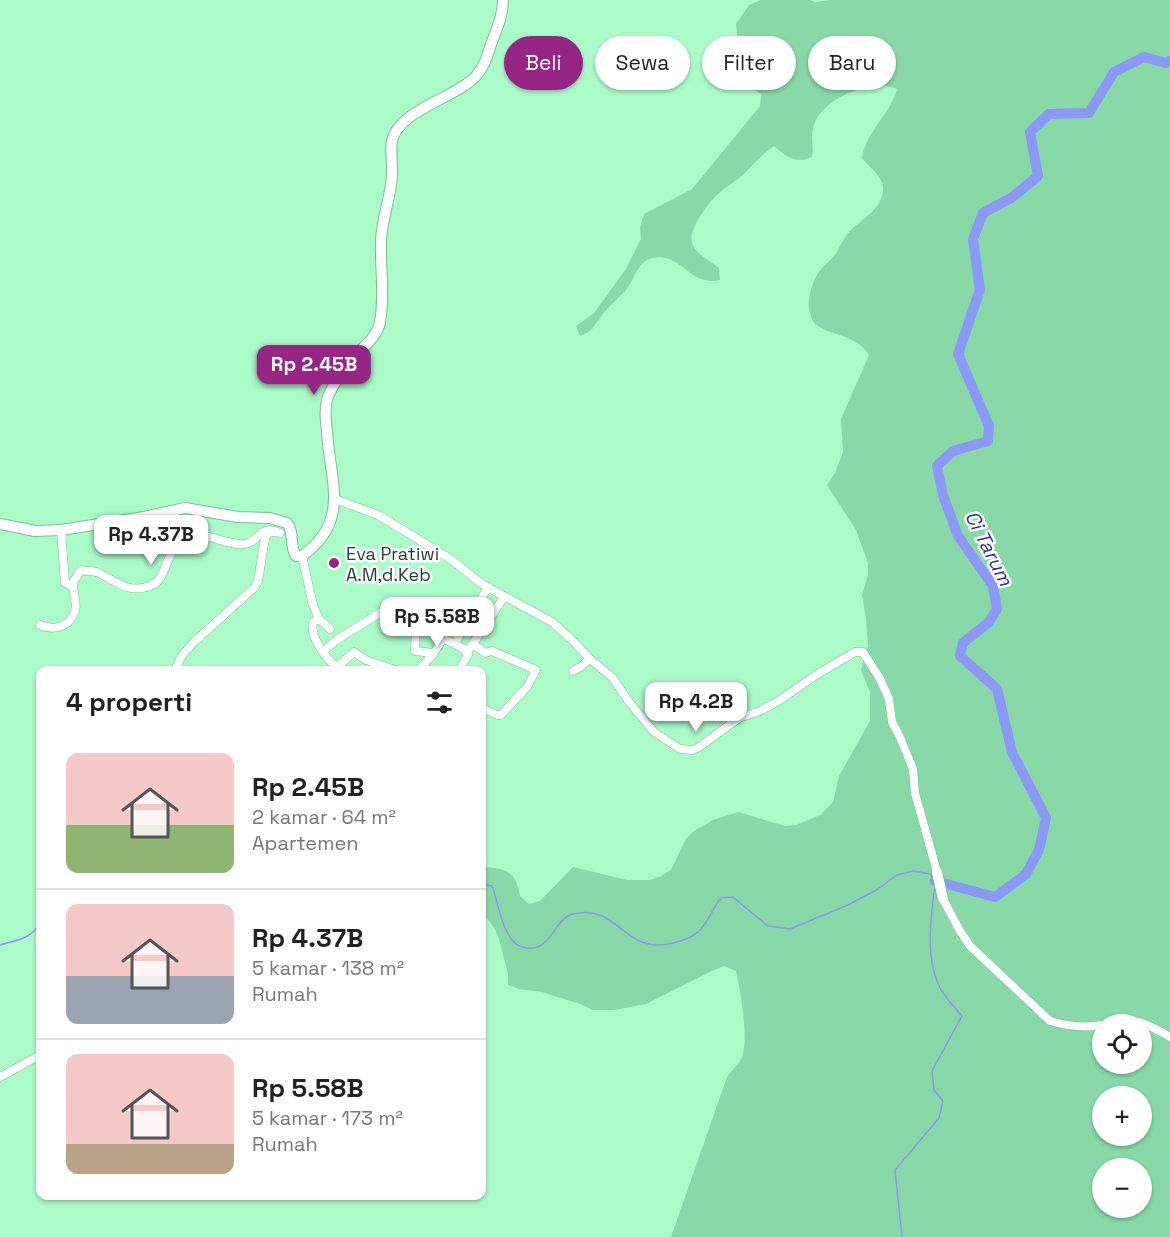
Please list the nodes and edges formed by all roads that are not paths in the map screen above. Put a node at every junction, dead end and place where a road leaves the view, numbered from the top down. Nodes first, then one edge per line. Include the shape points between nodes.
1 (503, 0) edge
2 (335, 499) junction
3 (0, 524) edge
4 (61, 530) junction
5 (280, 533) junction
6 (292, 537) junction
7 (302, 556) junction
8 (72, 586) junction
9 (488, 587) junction
10 (504, 597) junction
11 (472, 612) junction
12 (319, 619) junction
13 (488, 621) junction
14 (416, 624) junction
15 (40, 625) dead end
16 (330, 629) dead end
17 (444, 637) junction
18 (455, 643) junction
19 (473, 644) junction
20 (464, 649) junction
21 (324, 651) junction
22 (434, 653) junction
23 (589, 659) junction
24 (177, 666) edge
25 (335, 666) edge
26 (340, 666) edge
27 (383, 666) edge
28 (423, 666) edge
29 (462, 666) edge
30 (573, 671) dead end
31 (486, 710) edge
32 (937, 872) joint
33 (943, 899) joint
34 (1092, 1026) edge
35 (1152, 1027) edge
36 (1170, 1037) edge
37 (36, 1057) edge
38 (0, 1077) edge

1 - 2 main road via 488,57 475,77 414,115 394,133 392,179 381,241 380,322 327,401 327,442
2 - 7 main road via 330,527
2 - 9 street via 378,515
3 - 4 main road via 35,531
4 - 6 main road via 185,508 270,518 287,523
4 - 8 street via 65,583
5 - 6 street
5 - 8 street via 262,531 243,545 203,536 189,537 175,546 158,580 150,586 126,588 98,572 81,570
5 - 24 street via 271,532 265,538 255,587 193,643
6 - 7 main road via 293,552
7 - 12 street
8 - 15 street via 76,610 68,622 56,628
9 - 10 street
9 - 11 street
10 - 13 street
10 - 23 street via 552,622
11 - 13 street
11 - 18 street
12 - 16 street
12 - 21 street via 312,627
13 - 19 street
14 - 17 street
14 - 21 street via 386,609
14 - 22 street via 415,651
17 - 18 street
17 - 22 street
18 - 20 street
19 - 20 street via 469,650
19 - 31 street via 485,653 492,651 536,670 527,687 501,715
20 - 29 street via 468,655
21 - 25 street
22 - 28 street
23 - 30 street
23 - 32 street via 613,678 654,732 687,750 699,747 739,718 780,700 851,654 863,652 889,699 892,722 913,770 915,793
26 - 27 street via 354,652
32 - 33 main road
33 - 34 street via 970,946 1050,1021
35 - 36 street
37 - 38 street

